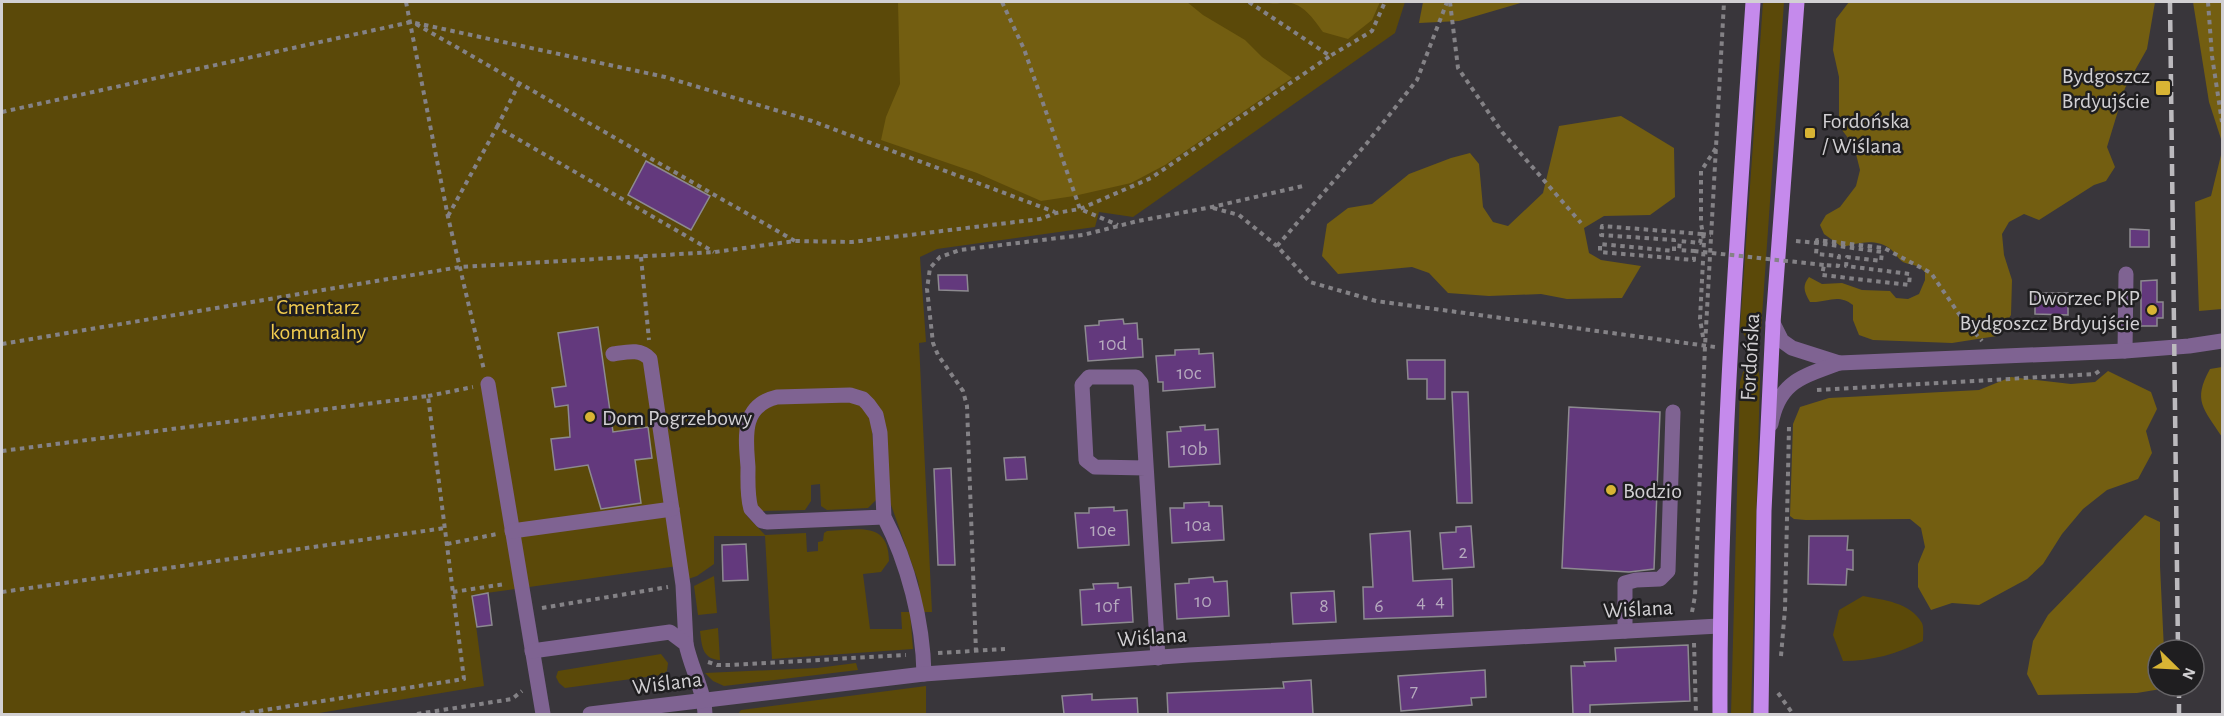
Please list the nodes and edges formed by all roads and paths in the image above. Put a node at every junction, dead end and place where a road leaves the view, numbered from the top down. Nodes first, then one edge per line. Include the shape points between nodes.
1 (406, 2) edge
2 (1002, 2) edge
3 (1249, 2) edge
4 (1385, 2) edge
5 (1448, 2) edge
6 (1724, 2) edge
7 (1754, 2) edge
8 (1797, 2) edge
9 (2208, 2) edge
10 (411, 22) junction
11 (1330, 56) junction
12 (519, 84) junction
13 (2, 112) edge
14 (2223, 122) edge
15 (497, 127) junction
16 (1716, 147) junction
17 (1303, 186) dead end
18 (1212, 207) junction
19 (1080, 209) junction
20 (1056, 213) junction
21 (448, 217) junction
22 (1581, 223) dead end
23 (1119, 226) junction
24 (1702, 234) junction
25 (1711, 235) junction
26 (795, 241) junction
27 (1817, 243) junction
28 (1277, 246) junction
29 (1694, 251) junction
30 (715, 252) junction
31 (641, 257) junction
32 (1793, 264) dead end
33 (1824, 265) junction
34 (460, 267) junction
35 (2126, 274) dead end
36 (1773, 323) junction
37 (2223, 341) edge
38 (2, 344) edge
39 (1985, 344) dead end
40 (1705, 346) junction
41 (1730, 349) junction
42 (2125, 351) junction
43 (613, 354) dead end
44 (650, 359) junction
45 (1839, 363) junction
46 (2104, 368) dead end
47 (488, 384) junction
48 (1816, 390) dead end
49 (428, 396) junction
50 (1673, 412) dead end
51 (1789, 424) dead end
52 (1768, 442) junction
53 (2, 451) edge
54 (1146, 468) junction
55 (672, 509) junction
56 (884, 517) junction
57 (445, 528) junction
58 (512, 531) junction
59 (447, 544) junction
60 (521, 581) junction
61 (683, 585) junction
62 (2, 592) edge
63 (453, 592) junction
64 (1681, 610) dead end
65 (1692, 610) junction
66 (526, 611) junction
67 (1719, 626) junction
68 (1693, 627) junction
69 (1625, 631) junction
70 (687, 644) junction
71 (1010, 649) dead end
72 (532, 651) junction
73 (976, 651) junction
74 (924, 654) junction
75 (1781, 656) dead end
76 (703, 657) dead end
77 (1158, 658) junction
78 (976, 671) junction
79 (924, 674) junction
80 (524, 684) dead end
81 (1778, 692) dead end
82 (704, 707) edge
83 (239, 714) edge
84 (417, 714) edge
85 (543, 714) edge
86 (590, 714) edge
87 (1696, 714) edge
88 (1719, 714) edge
89 (1761, 714) edge
90 (1793, 714) edge

1 - 10 path
2 - 19 path via 1024,49
3 - 11 path
4 - 11 path via 1372,31
5 - 22 path via 1458,68 1502,132
5 - 28 path via 1417,80 1368,143
6 - 16 path
7 - 41 main road, Fordońska
8 - 36 main road, Fordońska
9 - 14 path
10 - 12 path
10 - 13 path
10 - 20 path via 665,77 812,121
10 - 21 path
11 - 19 path via 1151,178
12 - 15 path
12 - 26 path
15 - 21 path
15 - 30 path
16 - 25 path
16 - 40 path via 1701,171 1704,241 1700,319
17 - 18 path
18 - 23 path
18 - 28 path via 1239,215
19 - 20 path
19 - 23 path
20 - 26 path via 1040,219 852,243
21 - 34 path
23 - 73 path via 1083,235 960,250 940,257 930,268 927,289 933,343 963,391 967,406
24 - 25 path
24 - 29 path via 1701,243 1680,241 1679,250
24 - 29 path via 1602,226 1601,235 1674,240 1674,251 1600,244 1600,252 1694,260
25 - 40 path
26 - 30 path
27 - 32 path via 1795,240
27 - 33 path via 1816,254 1839,256 1838,266
27 - 33 path via 1882,252 1881,261 1847,257 1846,266 1910,274 1909,285 1822,275
27 - 39 path via 1884,248 1931,273
28 - 40 path via 1310,282 1376,301
29 - 33 path, bridge
30 - 31 path
31 - 34 path
31 - 44 path
34 - 38 path
34 - 47 path
35 - 42 street
36 - 45 street via 1782,341 1792,348
36 - 52 main road, Fordońska
37 - 42 street
40 - 41 path
40 - 65 path
41 - 67 main road, Fordońska
42 - 45 street
43 - 44 street via 633,351 645,353
44 - 55 street
45 - 52 street via 1788,385 1772,418
46 - 48 path via 2084,375
47 - 49 path
47 - 58 street
49 - 53 path
49 - 57 path
50 - 69 street via 1668,571 1660,579 1625,583
51 - 75 path
52 - 89 main road, Fordońska
54 - 54 street via 1141,382 1136,377 1089,377 1082,385 1086,460 1095,467
54 - 77 street
55 - 58 street
55 - 61 street
56 - 56 street via 762,521 749,501 746,429 756,408 777,398 850,395 863,399 878,423
56 - 74 street via 909,576
57 - 59 path
57 - 62 path
58 - 59 path
58 - 60 street
59 - 63 path
60 - 63 path
60 - 66 street
61 - 66 path
61 - 70 street
63 - 83 path via 464,679
64 - 65 path
65 - 68 path
66 - 72 street
67 - 68 street, Wiślana
67 - 88 main road, Fordońska
68 - 69 street, Wiślana
68 - 87 path
69 - 77 street, Wiślana
70 - 72 street via 670,632
70 - 82 street
71 - 73 path
72 - 85 street
73 - 74 path
73 - 78 path
74 - 76 path via 723,665
74 - 79 street
77 - 78 street, Wiślana
78 - 79 street, Wiślana
79 - 82 street, Wiślana
80 - 84 path via 519,696 512,699
81 - 90 path
82 - 86 street, Wiślana

